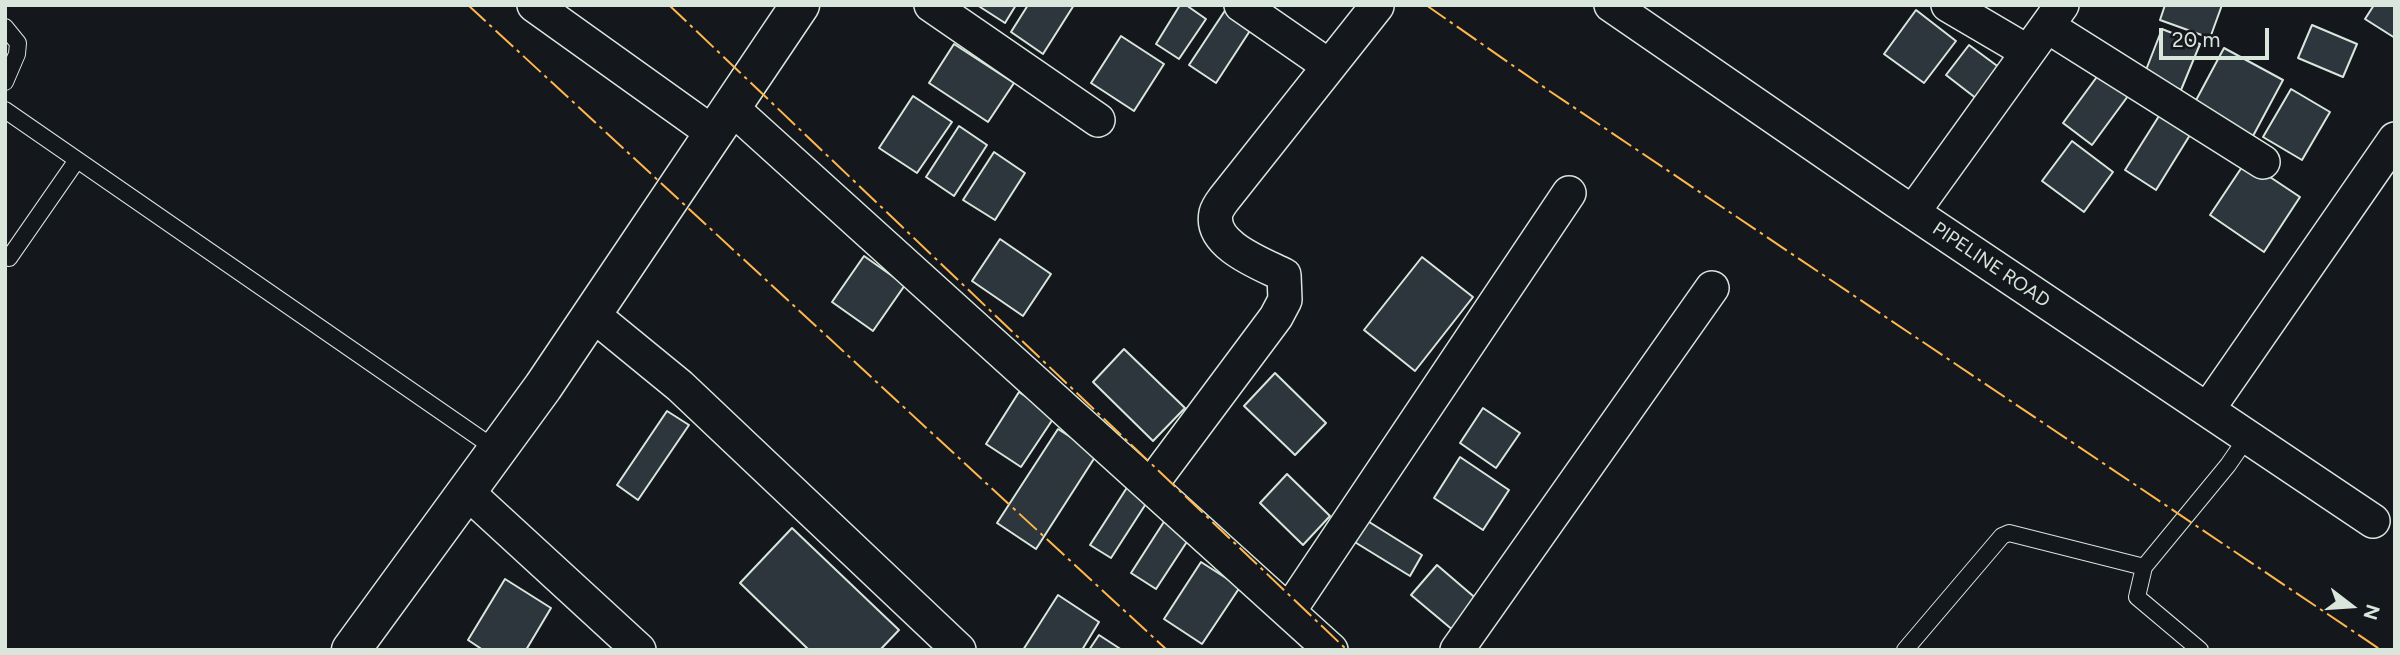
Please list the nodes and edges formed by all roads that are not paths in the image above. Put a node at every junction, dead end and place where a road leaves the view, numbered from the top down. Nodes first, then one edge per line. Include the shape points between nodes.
1 (534, 5) edge
2 (800, 5) edge
3 (931, 5) edge
4 (1241, 5) edge
5 (1611, 5) edge
6 (1948, 5) edge
7 (1377, 6) edge
8 (5, 27) edge
9 (2045, 27) edge
10 (1329, 66) junction
11 (5, 82) edge
12 (5, 110) edge
13 (722, 120) junction
14 (1098, 120) dead end
15 (2395, 139) edge
16 (77, 160) junction
17 (2263, 162) dead end
18 (1569, 193) dead end
19 (1913, 212) junction
20 (9, 258) dead end
21 (1712, 288) dead end
22 (592, 314) junction
23 (2208, 408) junction
24 (2248, 436) junction
25 (496, 450) junction
26 (1150, 486) junction
27 (467, 492) junction
28 (2373, 521) dead end
29 (2144, 567) junction
30 (1289, 611) junction
31 (354, 648) edge
32 (639, 650) edge
33 (959, 650) edge
34 (1331, 650) edge
35 (1457, 650) edge
36 (1905, 650) edge
37 (2200, 650) edge

1 - 13 street
2 - 13 street
3 - 14 street
4 - 10 street
5 - 19 street, PIPELINE ROAD
6 - 9 street
7 - 10 street
8 - 11 lane via 18,43
9 - 17 street
9 - 19 street
10 - 26 street via 1216,213 1216,230 1230,247 1284,275 1285,300
12 - 16 lane
13 - 22 street
13 - 26 street
15 - 23 street
16 - 20 lane
16 - 25 lane
18 - 30 street
19 - 23 street, PIPELINE ROAD
21 - 35 street
22 - 25 street
22 - 33 street via 680,386
23 - 24 street, PIPELINE ROAD
24 - 28 street, PIPELINE ROAD
24 - 29 lane
25 - 27 street
26 - 30 street
27 - 31 street
27 - 32 street
29 - 36 lane via 2009,533
29 - 37 lane via 2137,597
30 - 34 street

